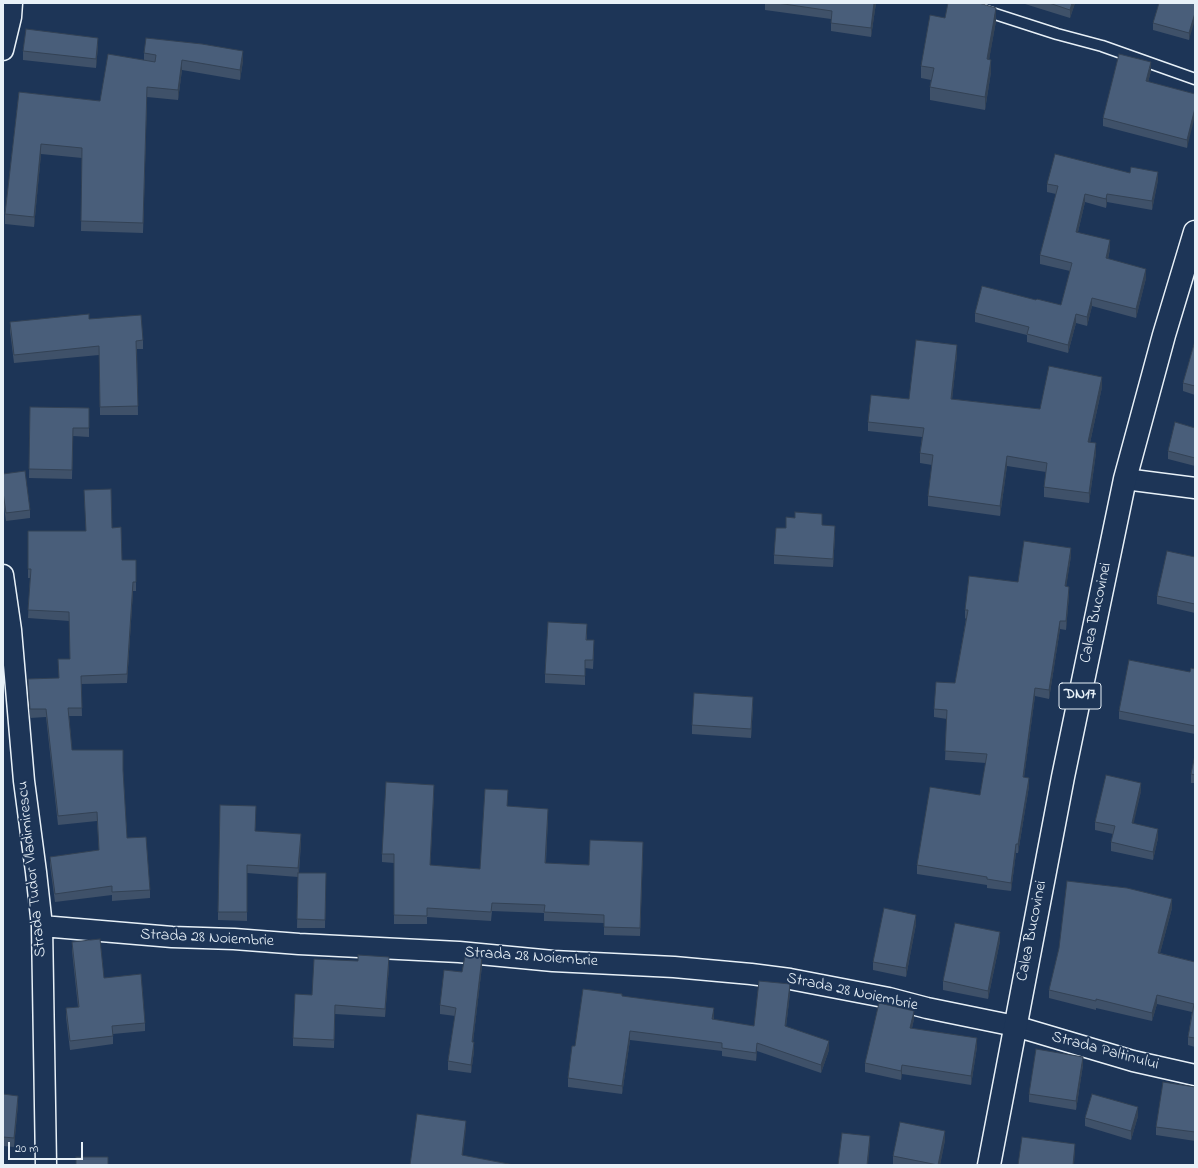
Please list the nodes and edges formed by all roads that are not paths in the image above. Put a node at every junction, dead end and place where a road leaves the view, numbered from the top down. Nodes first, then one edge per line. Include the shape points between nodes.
1 (12, 3) edge
2 (961, 3) edge
3 (3, 50) edge
4 (1195, 79) edge
5 (1195, 232) edge
6 (1125, 479) junction
7 (1195, 488) edge
8 (3, 574) edge
9 (42, 926) junction
10 (1015, 1026) junction
11 (1195, 1075) edge
12 (46, 1165) edge
13 (988, 1165) edge

1 - 3 street
2 - 4 lane via 1102,46
5 - 6 highway, Calea Bucovinei / DN17 via 1164,334
6 - 7 street
6 - 10 highway, Calea Bucovinei / DN17
8 - 9 street, Strada Tudor Vladimirescu
9 - 10 street, Strada 28 Noiembrie via 172,937 459,952 752,974 889,998
9 - 12 street, Strada Tudor Vladimirescu
10 - 11 street, Strada Paltinului via 1133,1061
10 - 13 highway, Calea Bucovinei / DN17

